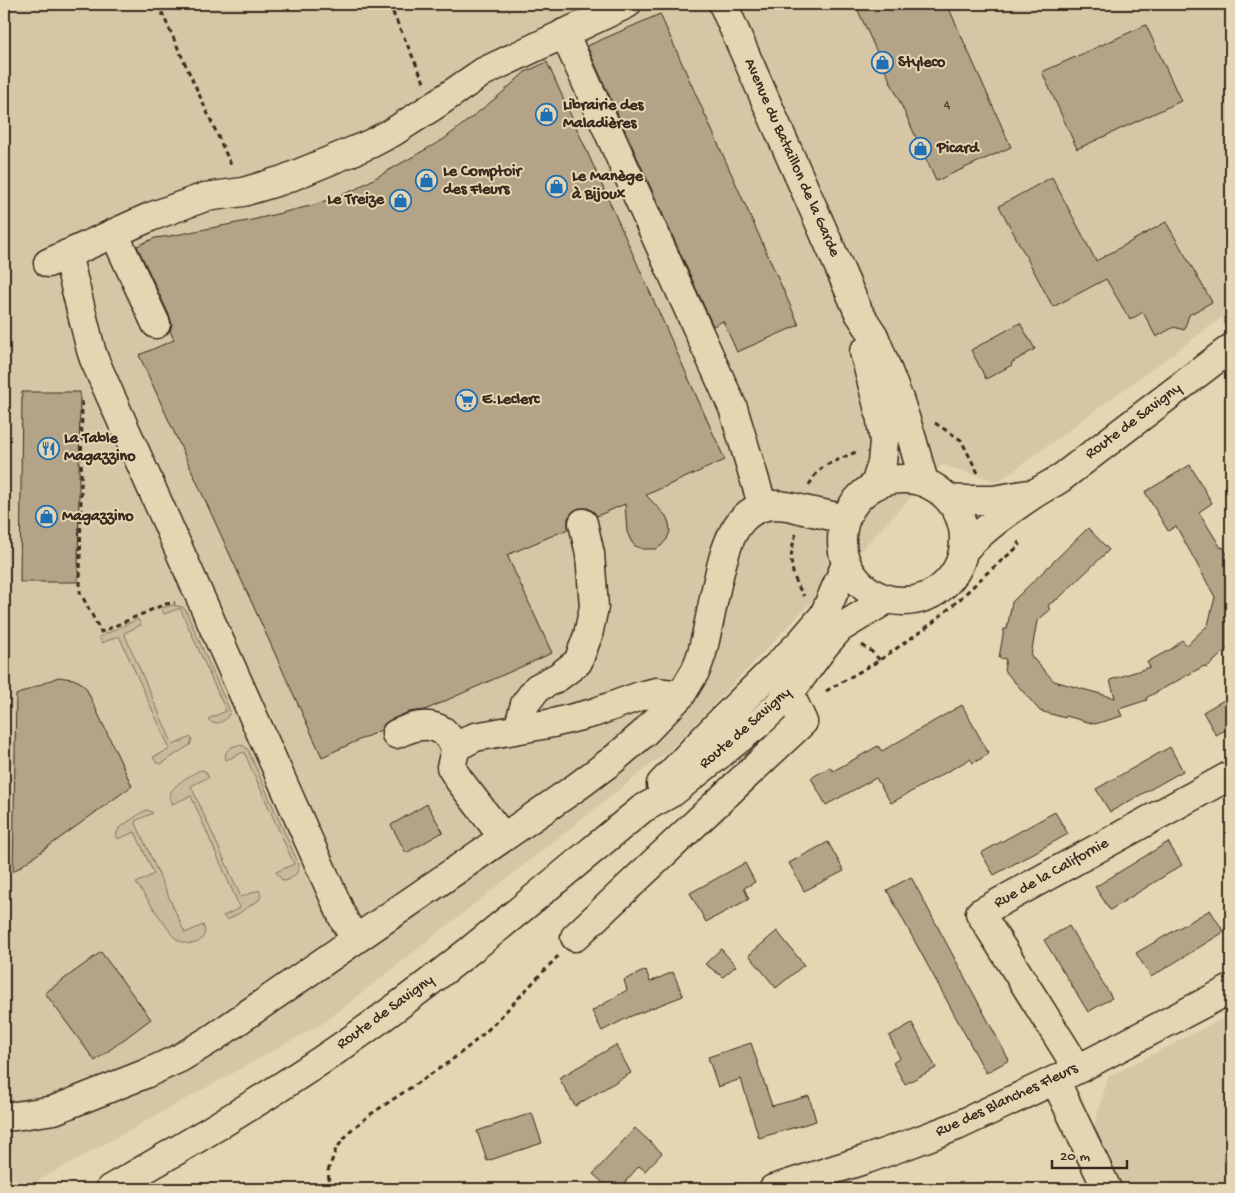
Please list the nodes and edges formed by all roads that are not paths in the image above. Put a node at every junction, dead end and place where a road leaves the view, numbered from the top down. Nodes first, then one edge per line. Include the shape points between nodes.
1 (627, 4) edge
2 (723, 4) edge
3 (564, 33) junction
4 (114, 233) junction
5 (859, 313) junction
6 (156, 324) dead end
7 (1231, 348) edge
8 (924, 482) junction
9 (875, 485) junction
10 (1036, 493) junction
11 (949, 499) junction
12 (762, 507) junction
13 (846, 519) junction
14 (583, 523) dead end
15 (963, 551) junction
16 (846, 564) junction
17 (886, 600) junction
18 (774, 670) junction
19 (681, 695) junction
20 (792, 699) junction
21 (518, 728) junction
22 (396, 734) dead end
23 (456, 748) junction
24 (1231, 775) edge
25 (642, 809) junction
26 (503, 837) junction
27 (575, 937) road end
28 (356, 939) junction
29 (1231, 989) edge
30 (1066, 1074) junction
31 (4, 1116) edge
32 (110, 1189) edge
33 (773, 1189) edge
34 (1107, 1189) edge

1 - 3 main road
2 - 5 main road, Avenue du Bataillon de la Garde
3 - 4 main road via 483,72 370,144 283,180 243,192 205,197
3 - 12 main road via 732,408
4 - 6 main road
4 - 28 main road via 58,258 94,359
5 - 8 main road, Avenue du Bataillon de la Garde via 874,336 900,402
5 - 9 main road, Avenue du Bataillon de la Garde via 861,340 884,441 882,464
7 - 10 main road, Route de Savigny via 1084,461
8 - 9 main road via 907,479
8 - 11 main road
9 - 13 main road via 852,505
10 - 11 main road, Route de Savigny via 993,500
10 - 15 main road, Route de Savigny via 999,518
11 - 15 main road via 964,526
12 - 13 main road via 786,505
12 - 19 main road via 744,519 731,536 702,653
13 - 16 main road via 842,534
14 - 21 main road via 590,554 594,608 588,635 578,662 537,688 525,704
15 - 17 main road via 953,577 940,590 914,601
16 - 17 main road via 862,586
16 - 18 main road, Route de Savigny via 824,615
17 - 20 main road, Route de Savigny via 840,628 825,645
18 - 20 main road
18 - 25 main road, Route de Savigny via 663,780
19 - 21 main road via 656,692 593,713
19 - 26 main road via 614,758
20 - 25 main road, Route de Savigny via 777,706 673,792
20 - 27 main road via 803,722
21 - 23 main road via 475,737
22 - 23 main road via 429,725 444,732
23 - 26 main road via 451,767
24 - 30 main road, Rue de la Californie via 980,913
25 - 32 main road, Route de Savigny via 446,969 349,1041 295,1078
26 - 28 main road
28 - 31 main road via 180,1058 54,1110
29 - 30 main road, Rue des Blanches Fleurs
30 - 33 main road, Rue des Blanches Fleurs via 957,1126
30 - 34 main road

